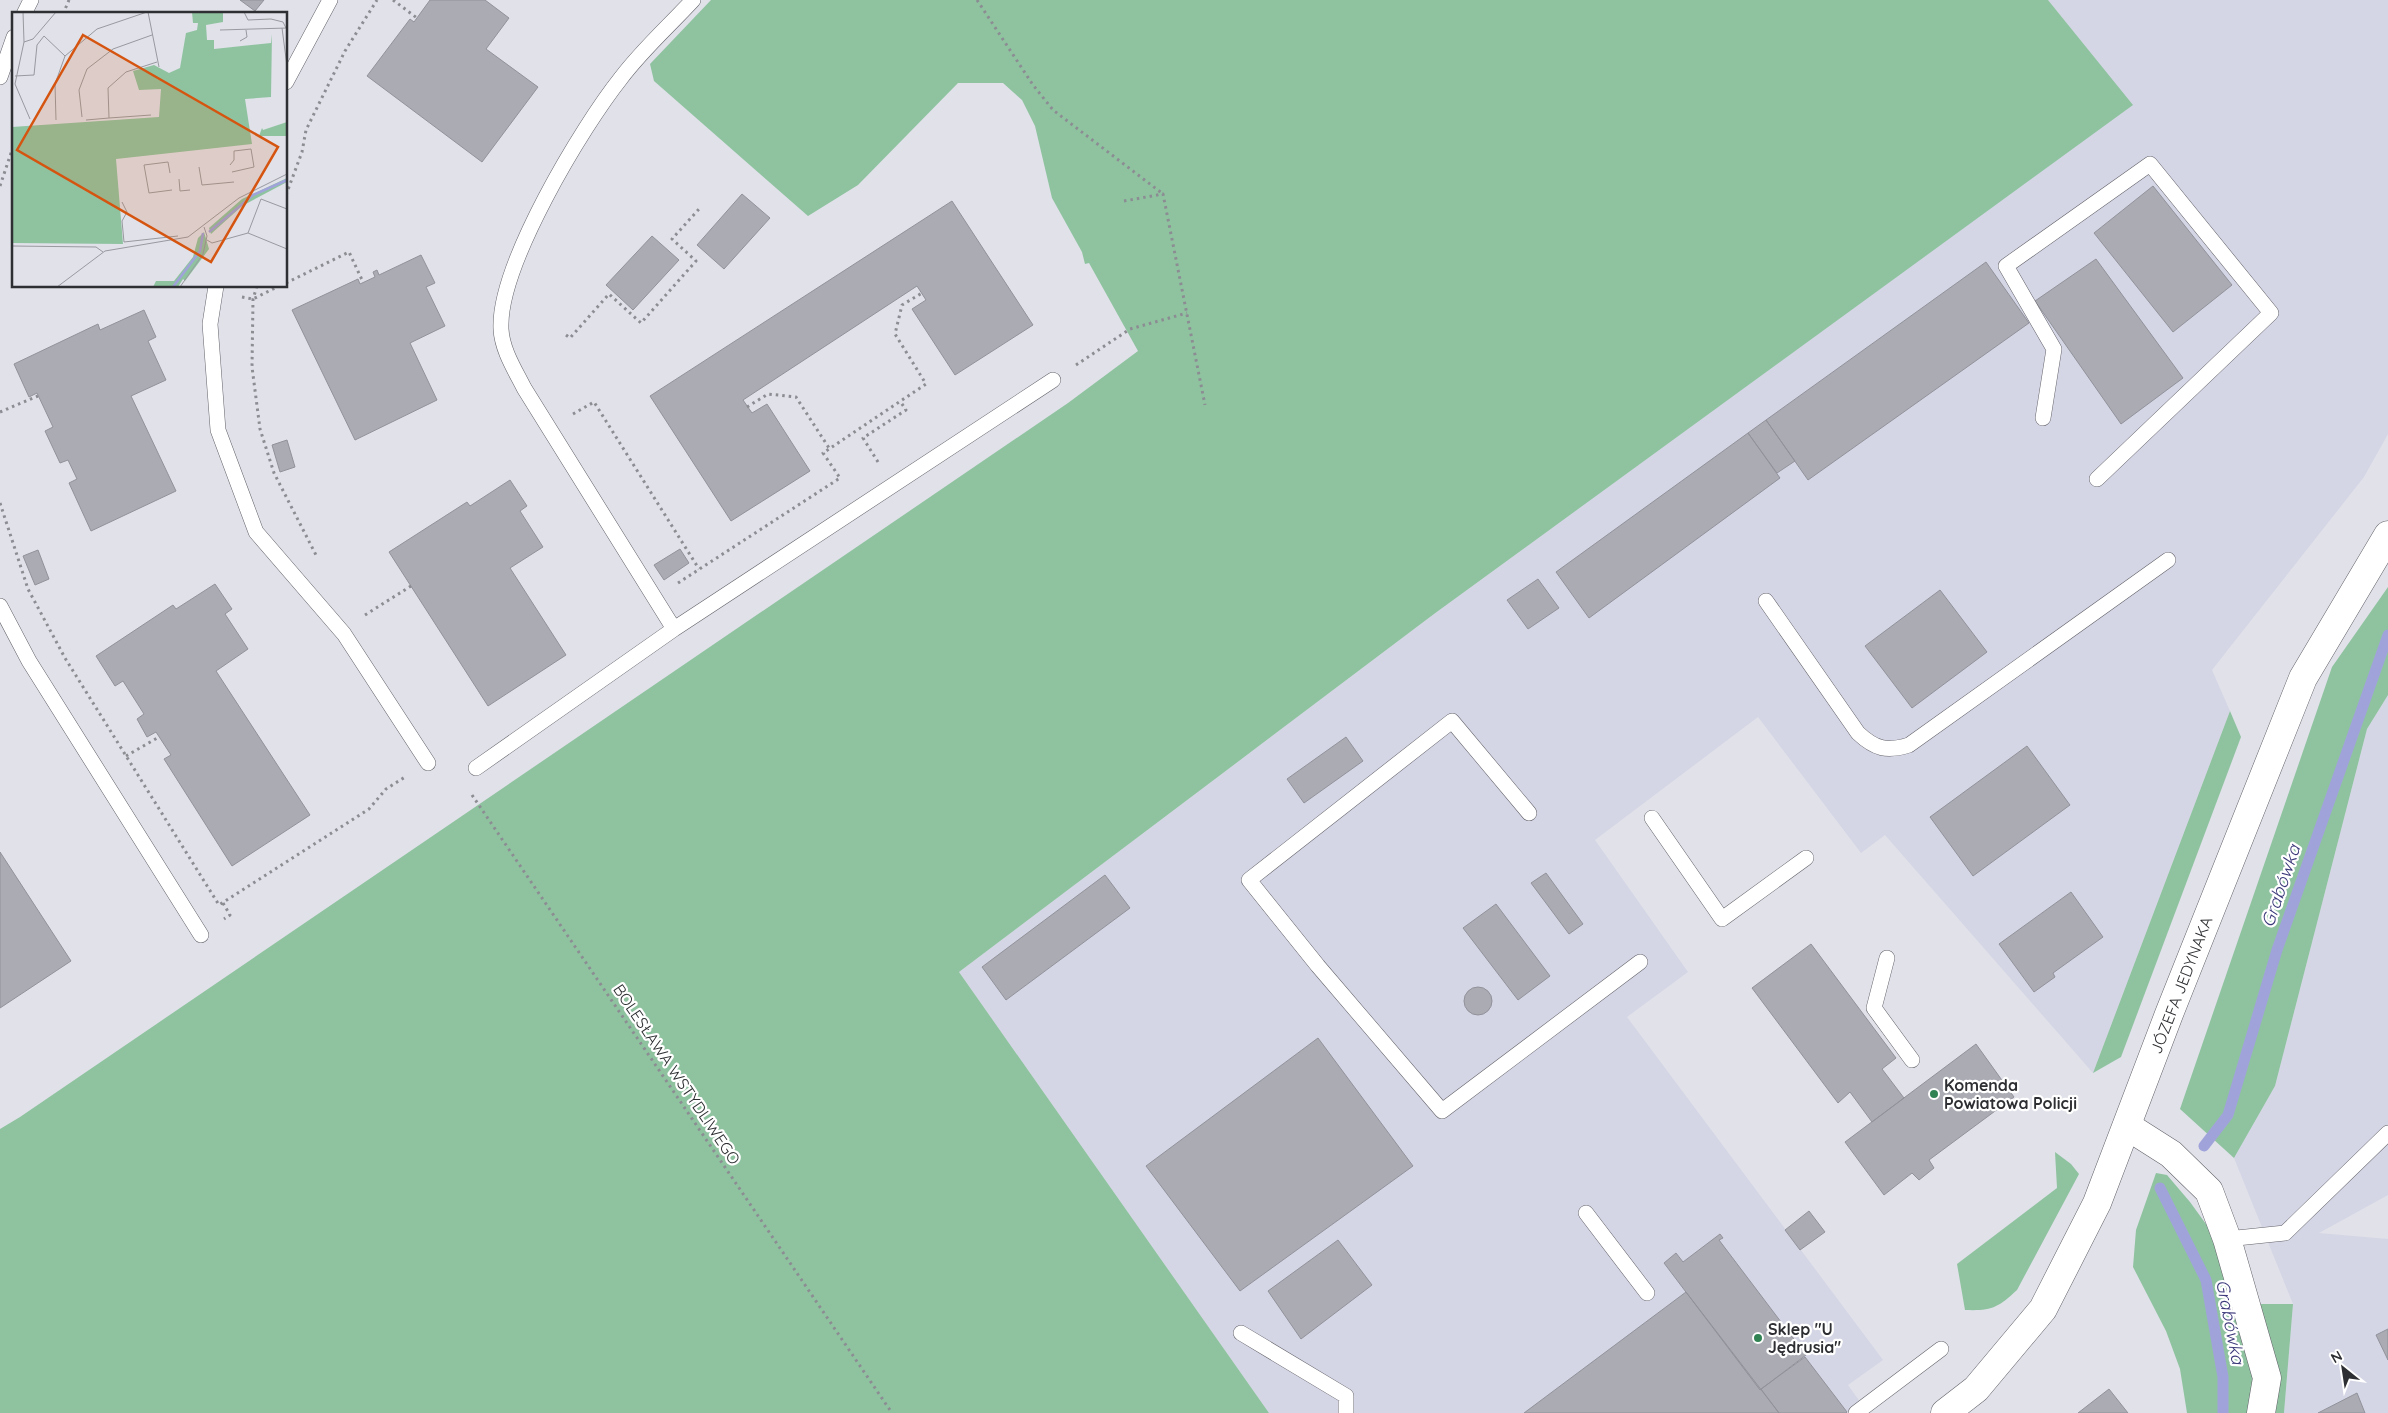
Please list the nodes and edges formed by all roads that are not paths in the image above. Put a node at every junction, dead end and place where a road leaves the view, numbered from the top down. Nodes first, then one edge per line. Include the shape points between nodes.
1 (31, 0) edge
2 (330, 0) edge
3 (693, 0) edge
4 (25, 12) edge
5 (12, 43) edge
6 (0, 76) edge
7 (288, 78) edge
8 (215, 290) edge
9 (1053, 380) road end
10 (2043, 418) dead end
11 (2097, 479) dead end
12 (2388, 535) edge
13 (2168, 560) dead end
14 (1766, 601) dead end
15 (0, 606) edge
16 (674, 629) junction
17 (428, 763) road end
18 (476, 768) dead end
19 (1529, 813) dead end
20 (1652, 818) dead end
21 (1806, 858) dead end
22 (200, 935) dead end
23 (1887, 958) dead end
24 (1640, 962) dead end
25 (1912, 1060) dead end
26 (2127, 1126) junction
27 (2388, 1133) edge
28 (1586, 1213) dead end
29 (2227, 1239) junction
30 (1647, 1293) dead end
31 (1241, 1332) dead end
32 (1941, 1349) dead end
33 (1346, 1413) edge
34 (1856, 1413) edge
35 (1945, 1413) edge
36 (2261, 1413) edge

1 - 4 lane
2 - 7 lane
3 - 16 lane via 621,77 545,198 513,270 504,300 501,329 508,358 524,388
5 - 6 lane
8 - 17 lane via 210,324 218,430 256,532 344,634
9 - 16 lane
10 - 11 lane via 2054,350 2006,266 2150,164 2271,313
12 - 26 street, JÓZEFA JEDYNAKA via 2303,678
13 - 14 lane via 1909,745 1895,750 1883,750 1869,744 1858,733
15 - 22 lane via 29,662
16 - 18 lane
19 - 24 lane via 1452,721 1249,880 1442,1110
20 - 21 lane via 1722,919
23 - 25 lane via 1874,1008
26 - 29 street via 2172,1154 2208,1190
26 - 35 street, JÓZEFA JEDYNAKA via 2098,1203 2043,1309 1976,1388
27 - 29 lane via 2286,1233
28 - 30 lane
29 - 36 street via 2267,1378
31 - 33 lane via 1346,1396
32 - 34 lane

